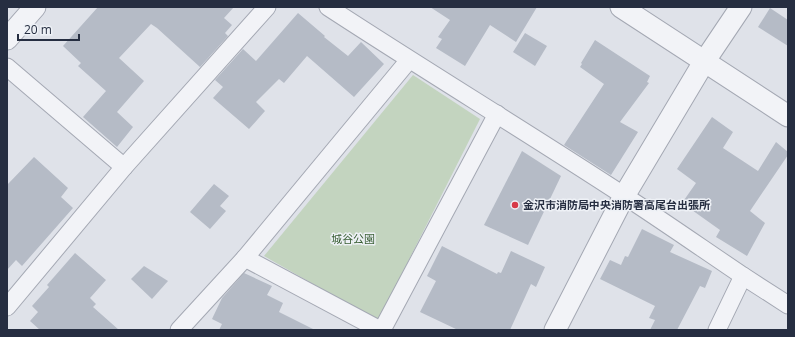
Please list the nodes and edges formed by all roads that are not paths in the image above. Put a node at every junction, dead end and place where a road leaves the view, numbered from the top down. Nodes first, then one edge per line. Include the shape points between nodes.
1 (35, 7) edge
2 (267, 7) edge
3 (328, 7) edge
4 (621, 7) edge
5 (741, 7) edge
6 (7, 39) edge
7 (409, 60) junction
8 (704, 62) junction
9 (7, 67) edge
10 (497, 114) junction
11 (788, 116) edge
12 (124, 167) junction
13 (624, 196) junction
14 (245, 258) junction
15 (743, 276) junction
16 (788, 305) edge
17 (7, 307) edge
18 (179, 330) edge
19 (381, 330) edge
20 (555, 330) edge
21 (717, 330) edge

1 - 6 street
2 - 12 street
3 - 7 street
4 - 8 street
5 - 8 street
7 - 10 street
7 - 14 street
8 - 11 street
8 - 13 street
9 - 12 street
10 - 13 street
10 - 19 street
12 - 17 street
13 - 15 street
13 - 20 street
14 - 18 street
14 - 19 street
15 - 16 street
15 - 21 street

